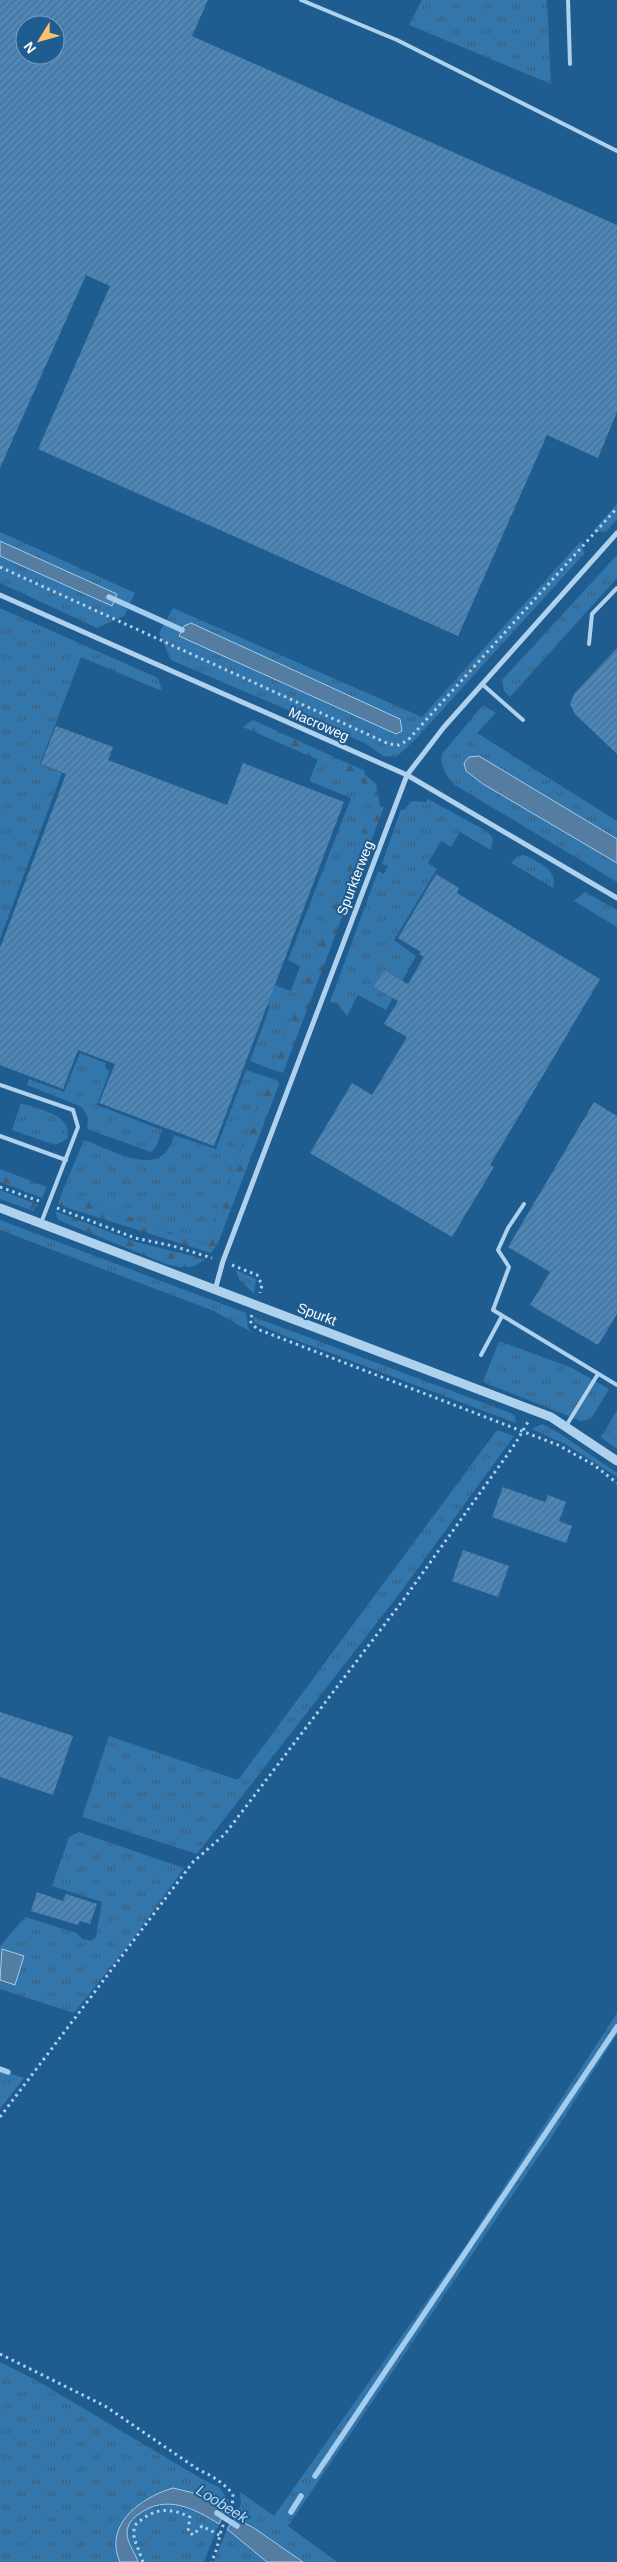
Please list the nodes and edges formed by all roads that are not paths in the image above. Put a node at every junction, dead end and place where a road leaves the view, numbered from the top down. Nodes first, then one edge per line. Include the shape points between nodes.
1 (301, 0) edge
2 (568, 0) edge
3 (570, 64) dead end
4 (617, 151) edge
5 (617, 533) edge
6 (617, 588) edge
7 (0, 596) edge
8 (589, 644) dead end
9 (482, 684) junction
10 (523, 720) dead end
11 (407, 775) junction
12 (617, 898) edge
13 (0, 1085) edge
14 (0, 1136) edge
15 (66, 1160) junction
16 (524, 1204) dead end
17 (0, 1208) edge
18 (41, 1223) junction
19 (215, 1290) junction
20 (502, 1316) junction
21 (481, 1355) dead end
22 (598, 1374) junction
23 (617, 1385) edge
24 (566, 1426) junction
25 (617, 1461) edge

1 - 4 lane via 397,40
2 - 3 lane
5 - 9 street, Spurkterweg
6 - 8 lane via 592,614
7 - 11 street, Macroweg
9 - 10 lane
9 - 11 street, Spurkterweg
11 - 12 street, Macroweg
11 - 19 street, Spurkterweg via 223,1261
13 - 15 lane via 73,1110 78,1127
14 - 15 lane
15 - 18 lane
16 - 20 lane via 498,1250 509,1266 492,1310
17 - 18 street, Spurkt
18 - 19 street, Spurkt
19 - 24 street, Spurkt via 533,1410
20 - 21 lane
20 - 22 lane
22 - 23 lane
22 - 24 lane
24 - 25 street, Spurkt

